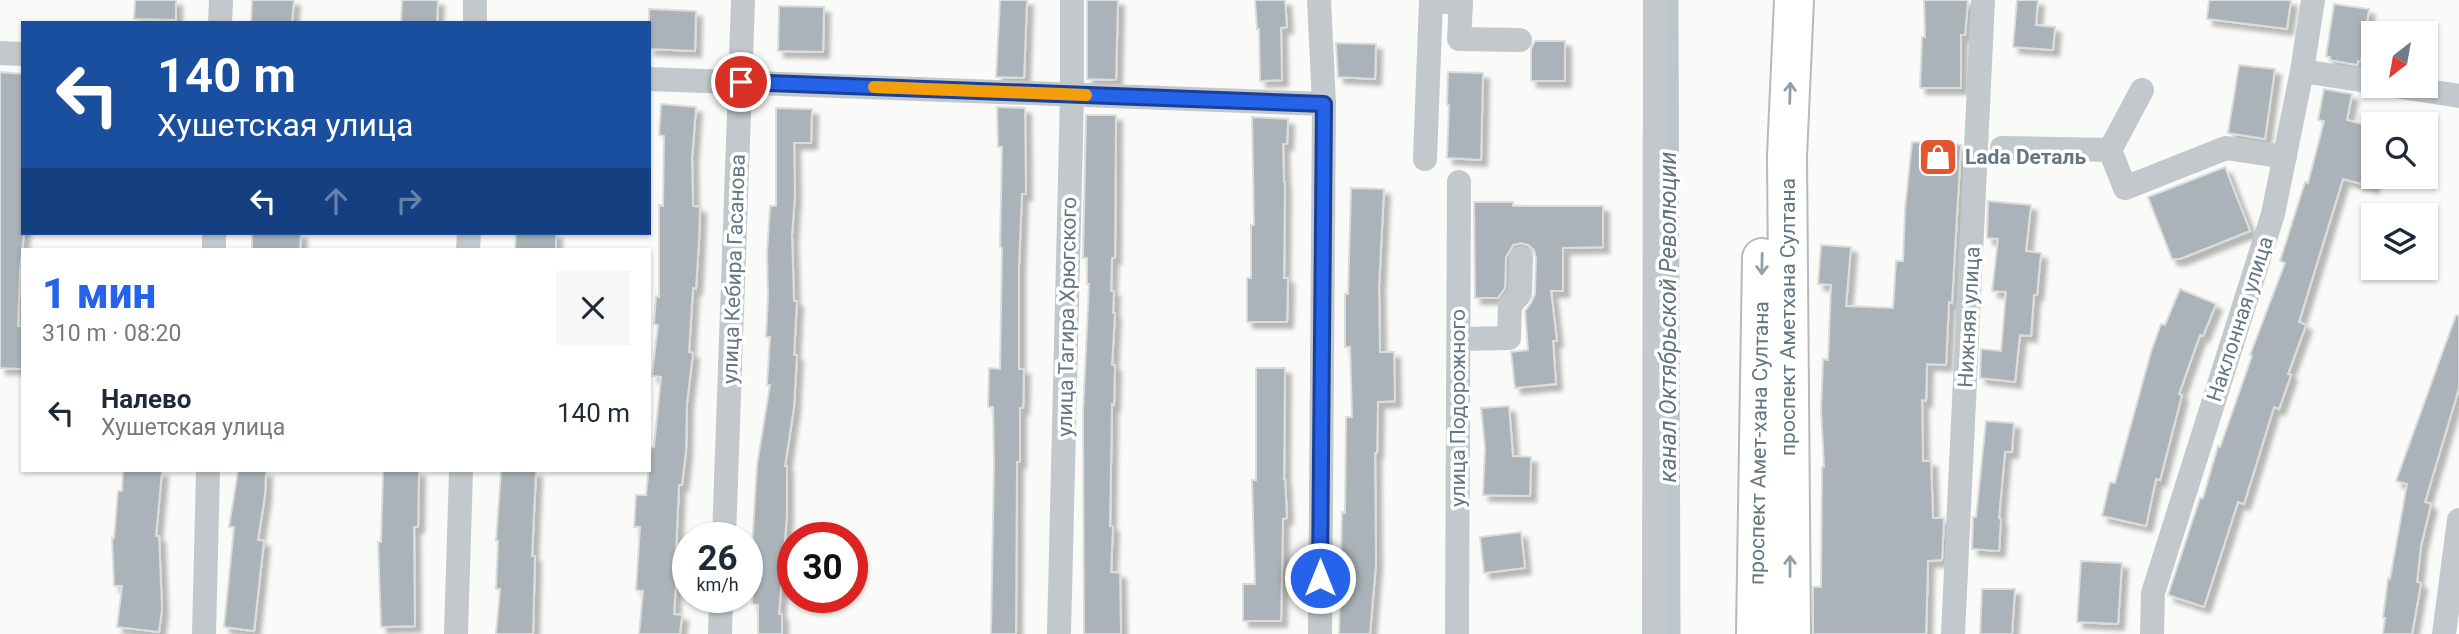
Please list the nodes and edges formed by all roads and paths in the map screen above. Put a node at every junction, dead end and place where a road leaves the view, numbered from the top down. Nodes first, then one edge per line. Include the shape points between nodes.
1 (221, 0) edge
2 (475, 0) edge
3 (743, 0) edge
4 (1072, 0) edge
5 (1320, 0) edge
6 (1655, 0) edge
7 (1767, 0) edge
8 (1794, 0) edge
9 (1983, 0) edge
10 (2313, 0) edge
11 (1432, 1) edge
12 (220, 21) edge
13 (475, 21) edge
14 (1520, 40) dead end
15 (0, 53) edge
16 (21, 54) edge
17 (2302, 71) junction
18 (651, 79) edge
19 (2361, 80) edge
20 (741, 82) junction
21 (2142, 90) dead end
22 (2438, 93) edge
23 (1072, 95) junction
24 (2459, 96) edge
25 (1324, 104) junction
26 (2002, 148) dead end
27 (2110, 150) junction
28 (2284, 157) junction
29 (1425, 159) dead end
30 (1459, 182) dead end
31 (1521, 258) dead end
32 (1459, 339) junction
33 (208, 472) edge
34 (461, 472) edge
35 (2459, 520) edge
36 (725, 522) edge
37 (721, 613) edge
38 (204, 634) edge
39 (456, 634) edge
40 (720, 634) edge
41 (1059, 634) edge
42 (1320, 634) edge
43 (1457, 634) edge
44 (1654, 634) edge
45 (1756, 634) edge
46 (1791, 634) edge
47 (1953, 634) edge
48 (2152, 634) edge
49 (2444, 634) edge

1 - 12 street
2 - 13 street
3 - 20 street, улица Кебира Гасанова
4 - 23 street, улица Тагира Хрюгского
5 - 25 street
6 - 44 street
7 -> 45 main road, проспект Амет-хана Султана
46 -> 8 main road, проспект Аметхана Султана via 1787,156
9 - 47 street, Нижняя улица
10 - 17 street, Наклонная улица
11 - 14 street via 1461,3 1460,39
11 - 29 street
15 - 16 street
17 - 19 street
17 - 28 street, Наклонная улица
18 - 20 street
20 - 23 street
20 - 36 street, улица Кебира Гасанова
21 - 27 street
22 - 24 street
23 - 25 street
23 - 41 street, улица Тагира Хрюгского
25 - 42 street
26 - 27 street
27 - 28 street via 2125,188 2226,148
28 - 48 street, Наклонная улица via 2273,214 2152,593
30 - 32 street, улица Подорожного
31 - 32 street via 1520,294 1510,305 1509,338
32 - 43 street, улица Подорожного
33 - 38 street
34 - 39 street
35 - 49 street
37 - 40 street

